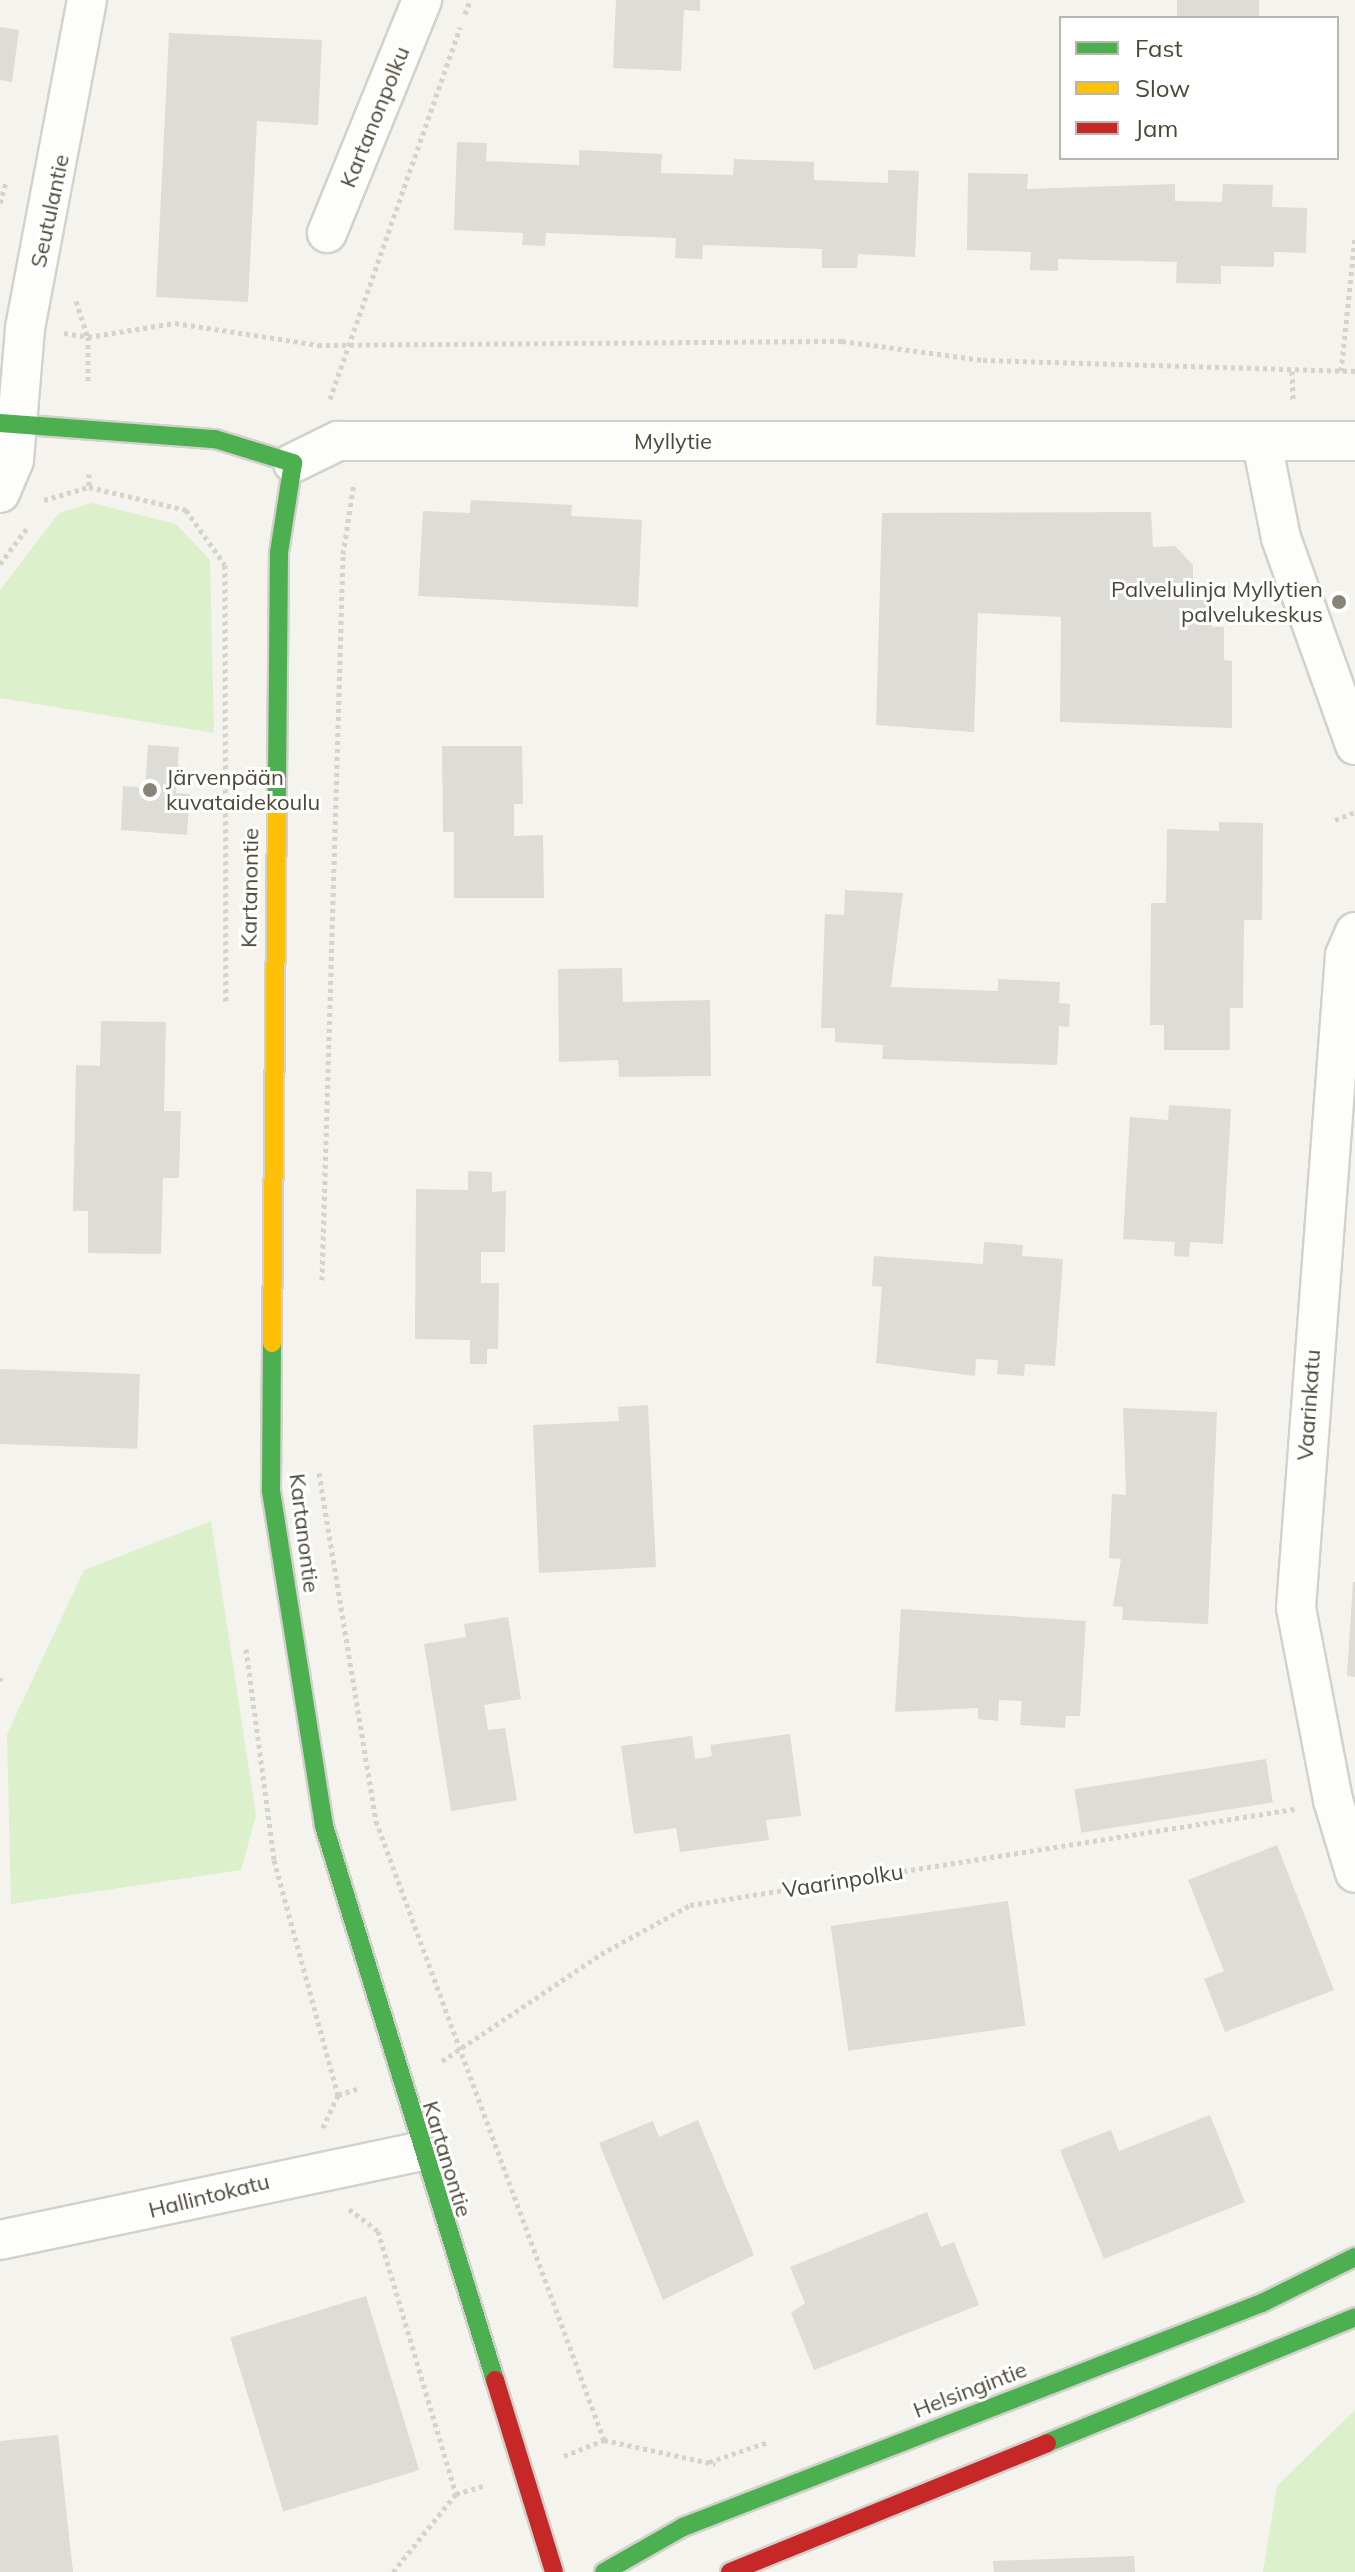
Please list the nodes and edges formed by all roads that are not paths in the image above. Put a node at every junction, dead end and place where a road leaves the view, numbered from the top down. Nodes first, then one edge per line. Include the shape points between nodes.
1 (87, 0) edge
2 (422, 0) edge
3 (327, 233) dead end
4 (10, 423) edge
5 (1355, 441) edge
6 (1262, 443) junction
7 (293, 463) junction
8 (1, 492) edge
9 (1355, 745) edge
10 (1355, 932) edge
11 (1355, 1873) edge
12 (418, 2152) junction
13 (0, 2240) edge
14 (1355, 2257) edge
15 (1355, 2317) edge
16 (554, 2572) edge
17 (604, 2572) edge
18 (730, 2572) edge

1 - 4 street, Seutulantie
2 - 3 street, Kartanonpolku
4 - 7 street via 215,439
4 - 8 street, Seutulantie
5 - 6 street, Myllytie
6 - 7 street, Myllytie via 338,441
6 - 9 street via 1281,538
7 - 12 street, Kartanontie via 279,552 271,1491 324,1826
10 - 11 street, Vaarinkatu via 1345,955 1296,1608 1333,1800
12 - 13 street, Hallintokatu
12 - 16 street, Kartanontie
14 - 17 street, Helsingintie via 1262,2303 683,2527
15 - 18 street

